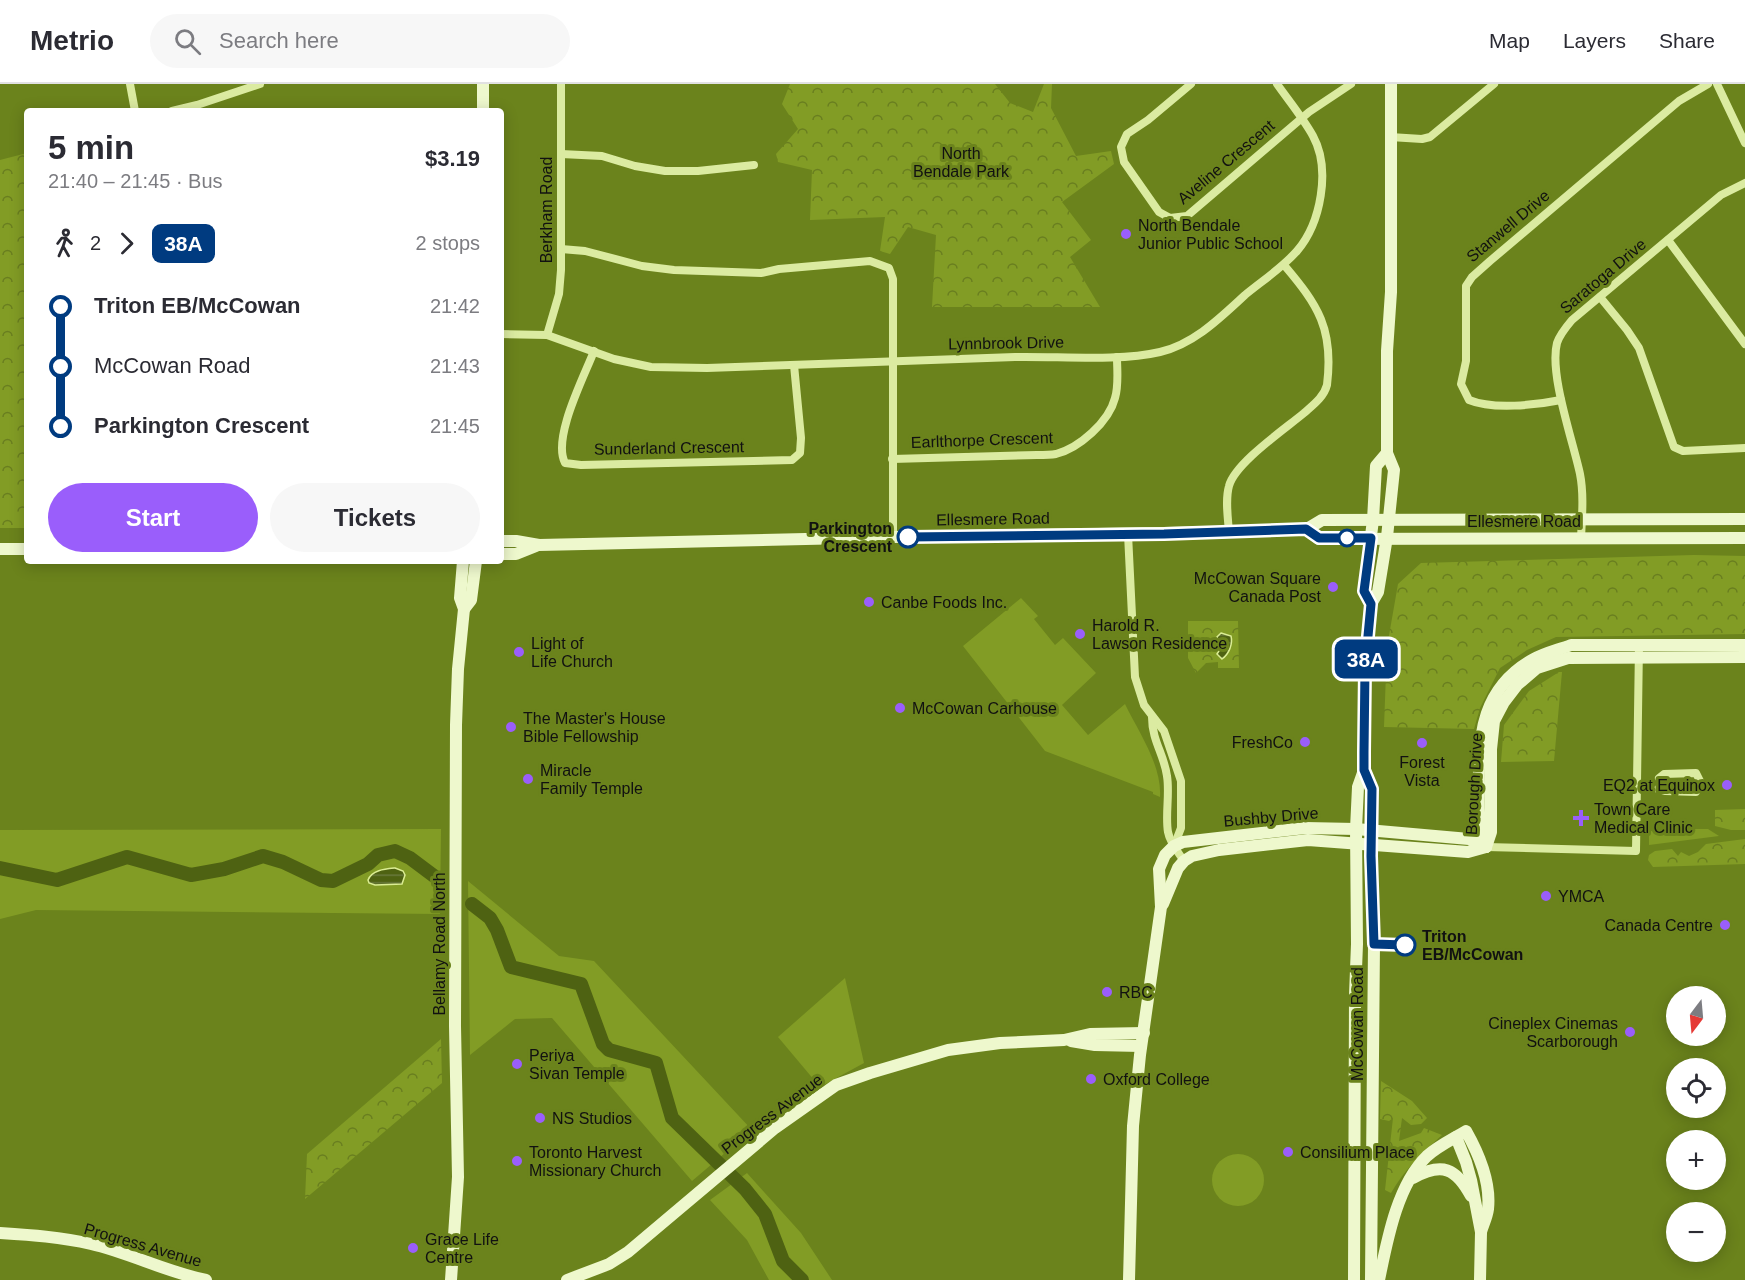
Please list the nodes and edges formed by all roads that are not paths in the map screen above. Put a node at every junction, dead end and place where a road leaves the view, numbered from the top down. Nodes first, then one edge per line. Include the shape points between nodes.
1 (130, 84) edge
2 (260, 84) edge
3 (483, 84) edge
4 (561, 84) edge
5 (1191, 84) edge
6 (1277, 84) edge
7 (1352, 84) edge
8 (1391, 84) edge
9 (1708, 84) edge
10 (1717, 84) edge
11 (1490, 85) edge
12 (232, 89) edge
13 (134, 108) edge
14 (180, 108) edge
15 (483, 108) edge
16 (1302, 119) junction
17 (1390, 137) junction
18 (1745, 142) edge
19 (561, 154) junction
20 (754, 165) dead end
21 (1745, 183) edge
22 (1668, 240) junction
23 (561, 249) junction
24 (1284, 264) junction
25 (1600, 297) junction
26 (504, 334) edge
27 (547, 335) junction
28 (1745, 344) edge
29 (594, 351) junction
30 (1117, 357) junction
31 (892, 360) junction
32 (795, 365) junction
33 (1562, 400) junction
34 (1745, 448) edge
35 (1387, 453) junction
36 (892, 459) junction
37 (1582, 519) junction
38 (1745, 519) edge
39 (1373, 520) junction
40 (1389, 520) junction
41 (1306, 529) junction
42 (1229, 532) junction
43 (1128, 534) junction
44 (893, 537) junction
45 (1387, 537) junction
46 (1371, 538) junction
47 (1581, 538) junction
48 (1730, 538) junction
49 (1745, 538) edge
50 (504, 541) edge
51 (1745, 543) edge
52 (536, 546) junction
53 (0, 549) edge
54 (24, 549) edge
55 (504, 554) edge
56 (463, 564) edge
57 (476, 564) edge
58 (1371, 604) junction
59 (464, 609) junction
60 (1639, 645) junction
61 (1745, 645) edge
62 (1745, 657) edge
63 (1639, 659) junction
64 (1152, 717) junction
65 (1364, 770) junction
66 (1659, 777) dead end
67 (1658, 789) dead end
68 (1356, 829) junction
69 (1372, 831) junction
70 (1291, 835) junction
71 (1225, 843) junction
72 (1355, 843) junction
73 (1371, 844) junction
74 (1174, 846) junction
75 (1486, 847) junction
76 (1184, 861) junction
77 (1161, 907) junction
78 (1144, 1033) junction
79 (1064, 1040) junction
80 (1142, 1046) junction
81 (1461, 1134) junction
82 (1410, 1180) junction
83 (1474, 1202) junction
84 (1481, 1232) junction
85 (0, 1233) edge
86 (206, 1280) edge
87 (451, 1280) edge
88 (567, 1280) edge
89 (1129, 1280) edge
90 (1354, 1280) edge
91 (1371, 1280) edge
92 (1379, 1280) edge
93 (1480, 1280) edge

1 - 13 street
2 - 12 street
3 - 15 main road
4 - 19 street, Berkham Road
5 - 16 street, Aveline Crescent via 1127,134 1121,147 1124,162 1159,212 1170,218 1187,216
6 - 16 street, Lynnbrook Drive
7 - 16 street, Aveline Crescent
8 - 17 main road, McCowan Road
9 - 33 street, Stanwell Drive via 1679,100 1490,261 1466,286 1466,361 1461,384 1468,400 1493,405
10 - 18 street
11 - 17 street via 1430,137
12 - 14 street
16 - 24 street, Lynnbrook Drive via 1318,149 1322,191 1306,239
17 - 35 main road, McCowan Road
19 - 20 street via 602,156 665,171
19 - 23 street, Berkham Road
21 - 22 street, Saratoga Drive via 1721,195
22 - 25 street, Saratoga Drive
22 - 28 street
23 - 27 street, Berkham Road via 559,294
23 - 31 street via 674,270 761,273 878,262 891,270 894,279
24 - 30 street, Lynnbrook Drive via 1195,337 1162,351
24 - 42 street via 1310,296 1324,324 1328,345 1326,391 1237,470 1229,485
25 - 33 street, Saratoga Drive via 1572,320 1557,344 1555,361
25 - 34 street via 1639,348 1674,447 1683,451
26 - 27 street, Lynnbrook Drive
27 - 29 street, Lynnbrook Drive
29 - 32 street, Lynnbrook Drive via 661,368
29 - 32 street, Sunderland Crescent via 563,431 565,463 792,460 801,447
30 - 31 street, Lynnbrook Drive
30 - 36 street, Earlthorpe Crescent via 1117,391 1112,409 1066,450 1037,455
31 - 32 street, Lynnbrook Drive
31 - 36 street
33 - 37 street, Saratoga Drive via 1580,475
35 - 39 main road, McCowan Road via 1376,466
35 - 40 main road, McCowan Road via 1394,470
36 - 44 street
37 - 38 main road, Ellesmere Road
37 - 40 main road, Ellesmere Road
37 - 47 street, Saratoga Drive
39 - 40 main road, Ellesmere Road
39 - 41 main road, Ellesmere Road via 1322,520
39 - 46 main road, McCowan Road
40 - 45 main road, McCowan Road
41 - 42 main road, Ellesmere Road
41 - 46 main road, Ellesmere Road via 1319,538
42 - 43 main road, Ellesmere Road
43 - 44 main road, Ellesmere Road
43 - 64 street via 1135,677
44 - 52 main road, Ellesmere Road
45 - 46 main road, Ellesmere Road
45 - 47 main road, Ellesmere Road
45 - 58 main road, McCowan Road via 1378,592
46 - 58 main road, McCowan Road via 1364,591
47 - 48 main road, Ellesmere Road
48 - 49 main road, Ellesmere Road
48 - 51 main road
50 - 52 main road, Ellesmere Road
52 - 55 main road, Ellesmere Road
53 - 54 main road
56 - 59 main road, Bellamy Road North via 460,598
57 - 59 main road, Bellamy Road North via 471,600
58 - 65 main road, McCowan Road via 1365,668
59 - 87 main road, Bellamy Road North via 456,723 455,1026 459,1150
60 - 61 main road, Borough Drive
60 - 63 street
60 - 75 main road, Borough Drive via 1570,645 1532,660 1501,687 1485,717 1479,741 1480,831
62 - 63 main road, Borough Drive
63 - 75 main road, Borough Drive via 1568,658 1538,668 1517,685 1494,721 1491,832
63 - 75 street via 1636,851
64 - 74 street via 1152,733 1167,773 1168,833
64 - 74 street via 1164,731 1181,781 1181,828
65 - 68 main road, McCowan Road via 1358,787
65 - 69 main road, McCowan Road via 1372,789
66 - 67 street via 1696,773 1701,783 1696,792
68 - 69 main road, Bushby Drive
68 - 70 main road, Bushby Drive via 1305,828
68 - 72 main road, McCowan Road
69 - 73 main road, McCowan Road
69 - 75 main road, Bushby Drive via 1469,839
70 - 71 main road, Bushby Drive
70 - 72 main road, Bushby Drive
71 - 74 main road, Bushby Drive via 1183,842
71 - 76 main road, Bushby Drive
72 - 73 main road, Bushby Drive
72 - 90 main road, McCowan Road
73 - 75 main road, Bushby Drive via 1468,852
73 - 91 main road, McCowan Road
74 - 76 street
74 - 77 main road via 1165,855 1160,869
76 - 77 main road
77 - 78 main road
78 - 79 main road, Progress Avenue via 1090,1034
78 - 80 main road
79 - 80 main road, Progress Avenue
79 - 88 main road, Progress Avenue via 948,1050 836,1085 775,1128 628,1252
80 - 89 main road via 1131,1162
81 - 82 main road via 1426,1157
81 - 83 main road
81 - 84 main road via 1476,1150 1486,1184 1488,1209
82 - 83 main road via 1428,1170 1453,1172
82 - 92 main road via 1392,1223
83 - 84 main road
84 - 93 main road
85 - 86 main road, Progress Avenue via 92,1244

